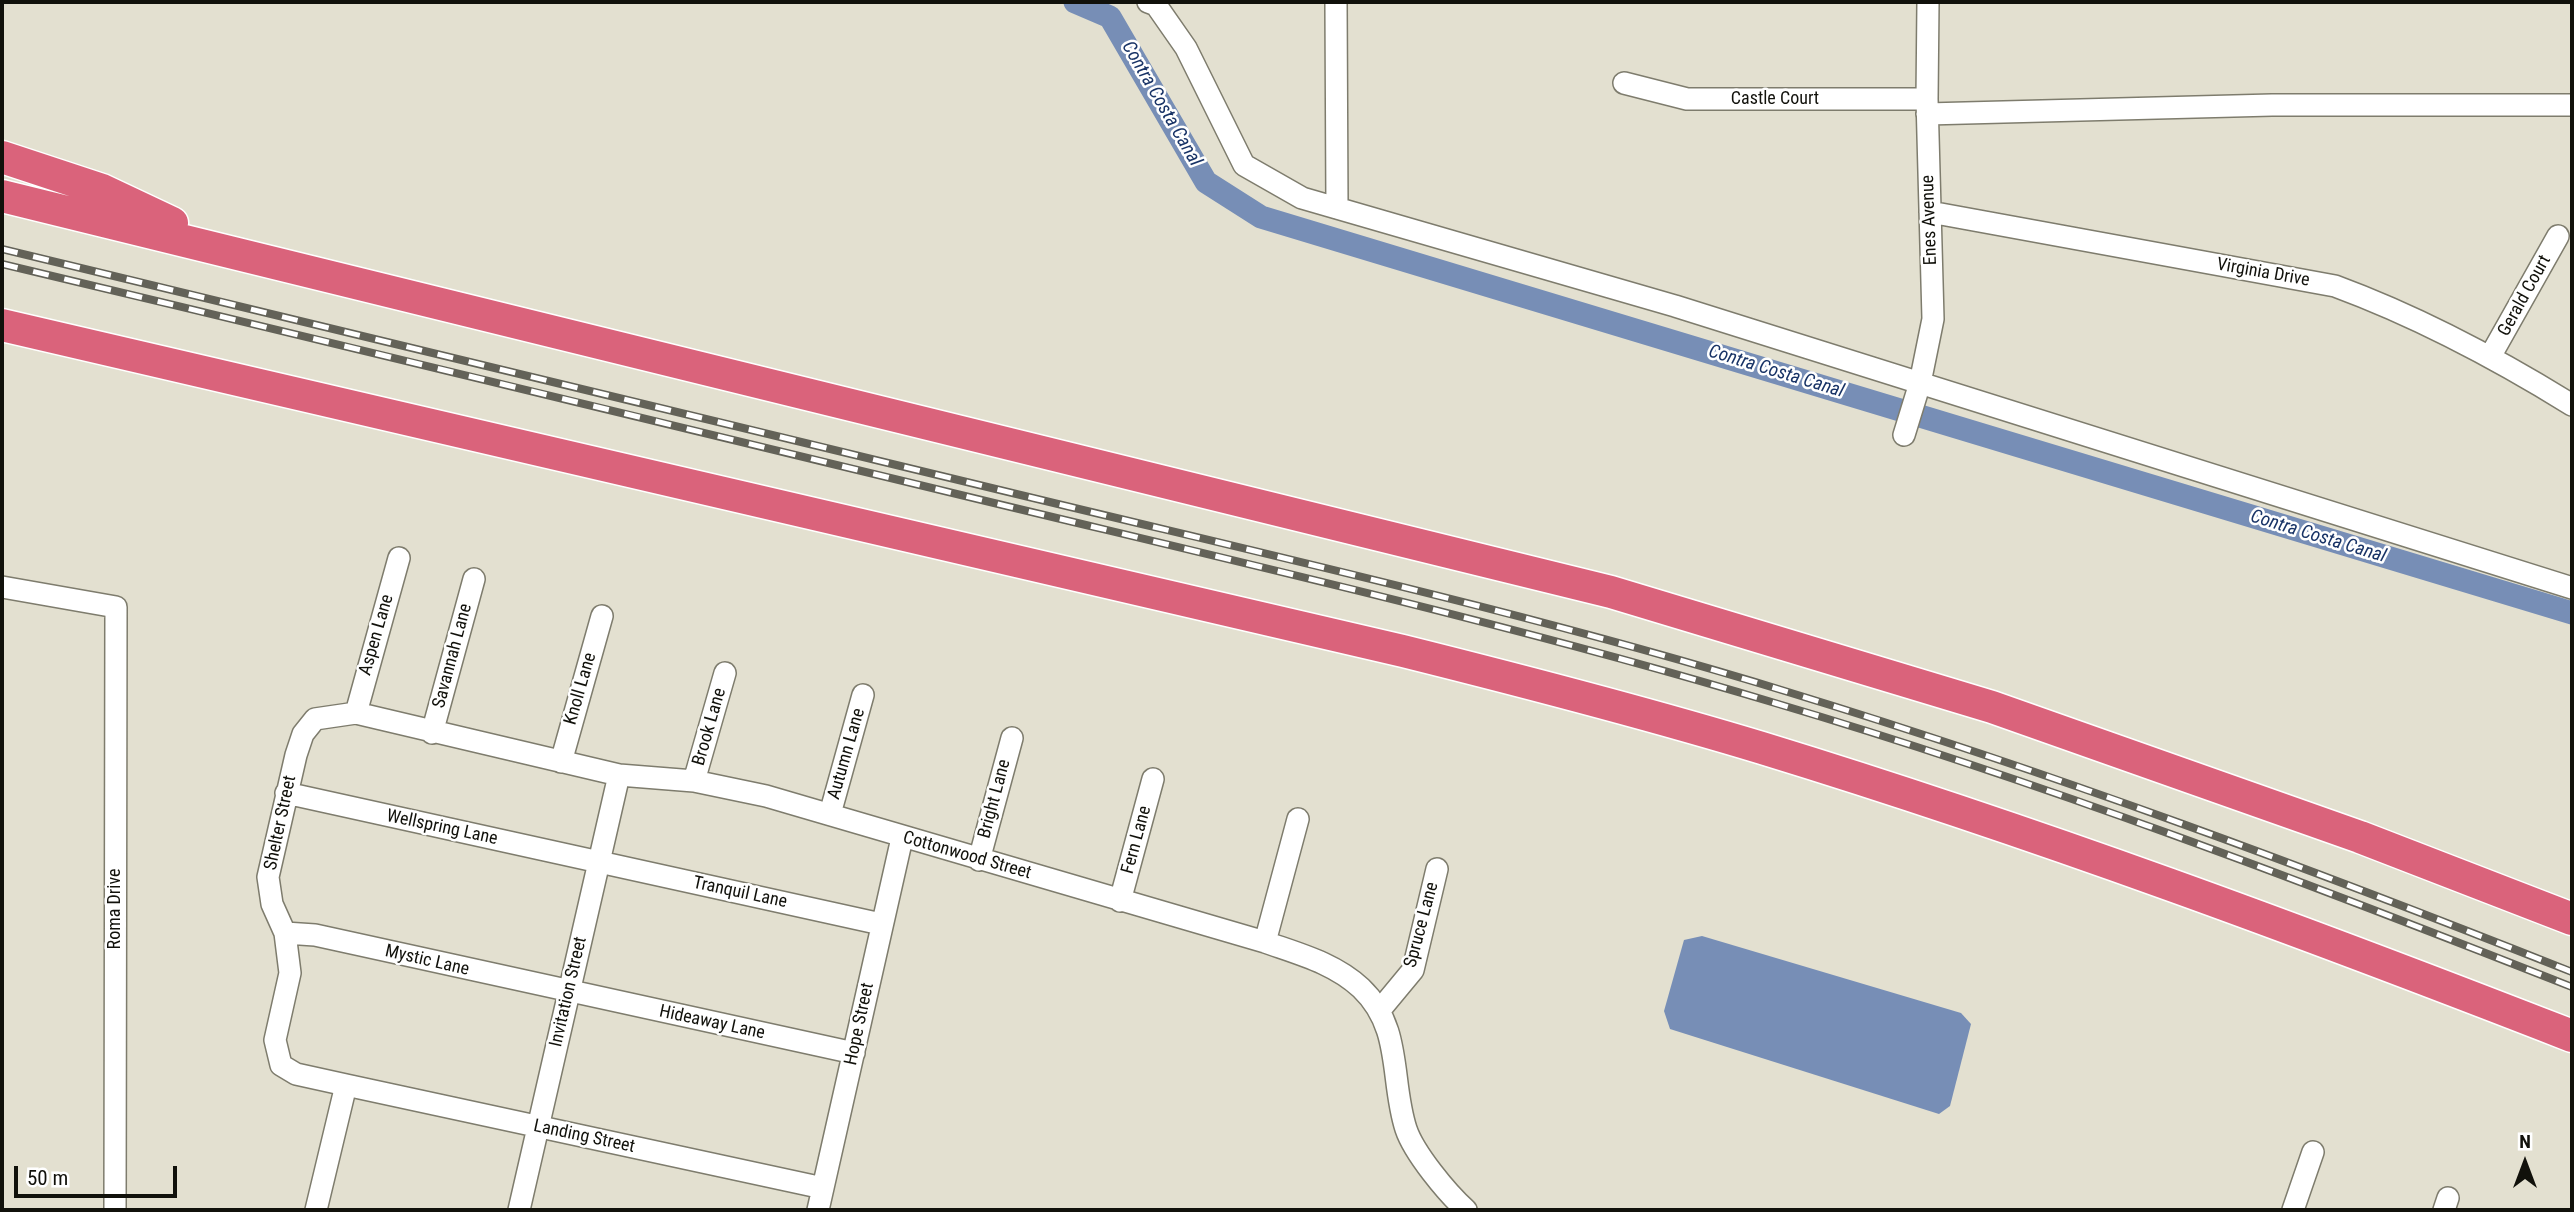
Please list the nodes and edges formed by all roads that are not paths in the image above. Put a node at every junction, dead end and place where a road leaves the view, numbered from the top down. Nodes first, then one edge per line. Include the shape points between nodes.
1 (1148, 2) edge
2 (1336, 2) edge
3 (1928, 2) edge
4 (1624, 83) dead end
5 (2572, 105) edge
6 (1927, 106) junction
7 (2, 157) edge
8 (2, 196) edge
9 (1337, 208) junction
10 (1930, 212) junction
11 (2558, 236) dead end
12 (237, 253) junction
13 (2, 326) edge
14 (2491, 355) junction
15 (1920, 383) junction
16 (2572, 405) edge
17 (1904, 435) dead end
18 (399, 558) dead end
19 (474, 579) dead end
20 (2, 587) edge
21 (2572, 588) edge
22 (602, 616) dead end
23 (725, 673) dead end
24 (863, 695) dead end
25 (356, 713) junction
26 (315, 719) joint
27 (432, 733) junction
28 (1012, 738) dead end
29 (561, 762) junction
30 (619, 775) junction
31 (1153, 779) dead end
32 (694, 781) junction
33 (286, 793) junction
34 (830, 814) junction
35 (1298, 819) dead end
36 (902, 838) junction
37 (979, 860) junction
38 (599, 862) junction
39 (1437, 869) dead end
40 (1121, 901) junction
41 (2572, 919) edge
42 (881, 924) junction
43 (285, 933) junction
44 (1265, 942) junction
45 (569, 993) junction
46 (1379, 1011) junction
47 (2572, 1036) edge
48 (854, 1053) junction
49 (346, 1085) junction
50 (538, 1127) junction
51 (2313, 1152) dead end
52 (823, 1188) junction
53 (115, 1210) edge
54 (316, 1210) edge
55 (519, 1210) edge
56 (818, 1210) edge
57 (1466, 1210) edge
58 (2293, 1210) edge

1 - 9 street via 1156,5 1186,48 1244,165 1302,198
2 - 9 street
3 - 6 street, Enes Avenue
4 - 6 street, Castle Court via 1687,99
5 - 6 street, Castle Court
6 - 10 street, Enes Avenue
7 - 12 highway via 102,190
8 - 12 highway
9 - 15 street
10 - 14 street, Virginia Drive via 2335,286
10 - 15 street, Enes Avenue via 1933,319
11 - 14 street, Gerald Court
12 - 41 highway via 1611,592 2042,724 2360,837
13 - 47 highway via 1403,651 1587,698 1760,747 2114,864
14 - 16 street, Virginia Drive
15 - 17 street, Enes Avenue
15 - 21 street
18 - 25 street, Aspen Lane
19 - 27 street, Savannah Lane
20 - 53 street, Roma Drive via 116,607
22 - 29 street, Knoll Lane
23 - 32 street, Brook Lane
24 - 34 street, Autumn Lane
25 - 26 street, Cottonwood Street
25 - 27 street, Cottonwood Street
26 - 33 street, Shelter Street via 303,734
27 - 29 street, Cottonwood Street
28 - 37 street, Bright Lane
29 - 30 street, Cottonwood Street
30 - 32 street, Cottonwood Street
30 - 38 street, Invitation Street
31 - 40 street, Fern Lane
32 - 34 street, Cottonwood Street
33 - 38 street, Wellspring Lane
33 - 43 street, Shelter Street via 268,877 272,904
34 - 36 street, Cottonwood Street
35 - 44 street
36 - 37 street, Cottonwood Street
36 - 42 street, Hope Street
37 - 40 street, Cottonwood Street
38 - 42 street, Tranquil Lane
38 - 45 street, Invitation Street
39 - 46 street, Spruce Lane via 1413,970
40 - 44 street, Cottonwood Street
42 - 48 street, Hope Street
43 - 45 street, Mystic Lane via 315,935
43 - 49 street, Shelter Street via 290,973 275,1040 281,1065 296,1074
44 - 46 street, Cottonwood Street via 1326,963 1361,989
45 - 48 street, Hideaway Lane
45 - 50 street, Invitation Street
46 - 57 street, Cottonwood Street via 1396,1055 1406,1131 1445,1190
48 - 52 street, Hope Street
49 - 50 street, Landing Street
49 - 54 street
50 - 52 street, Landing Street
50 - 55 street, Invitation Street
51 - 58 street
52 - 56 street, Hope Street

